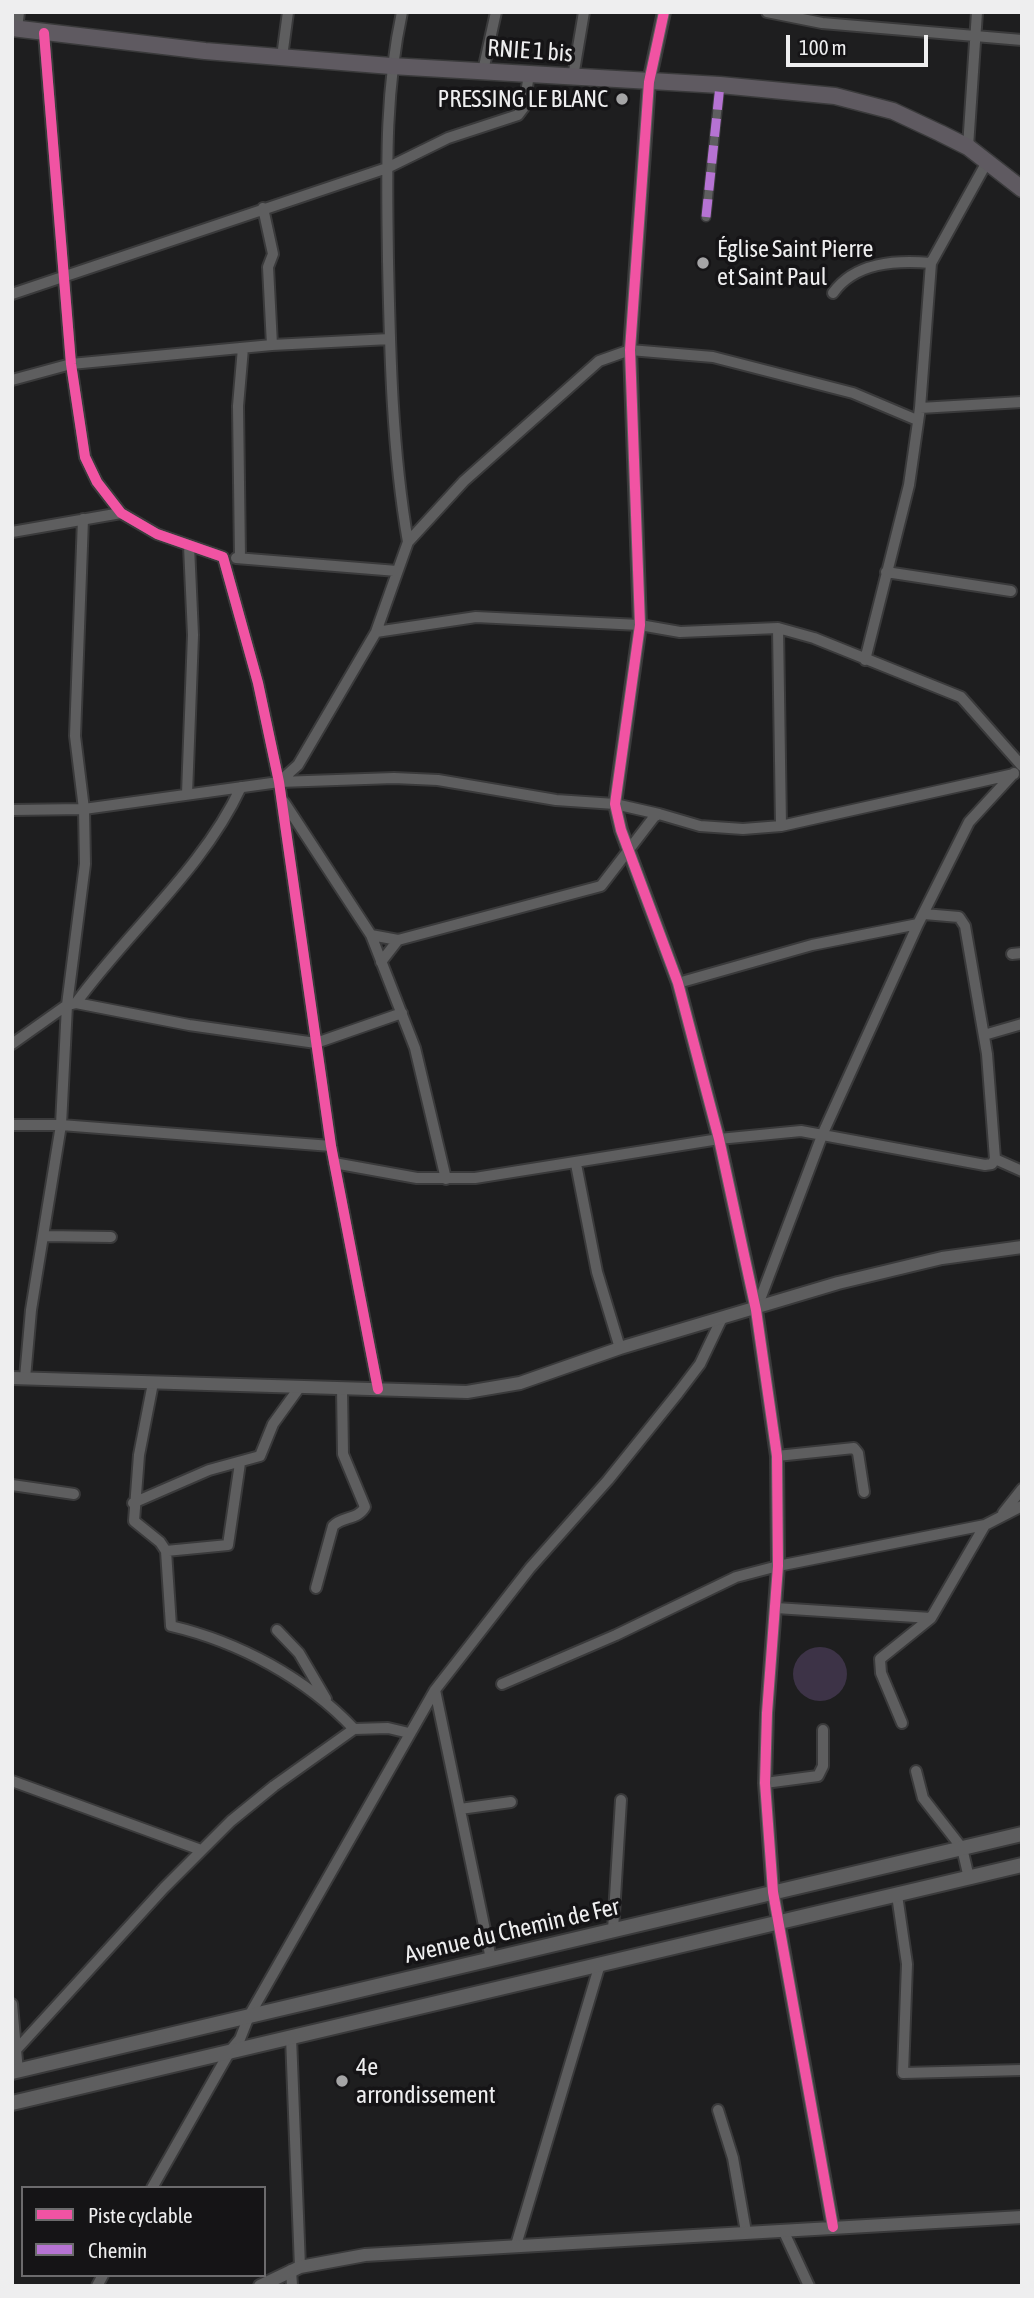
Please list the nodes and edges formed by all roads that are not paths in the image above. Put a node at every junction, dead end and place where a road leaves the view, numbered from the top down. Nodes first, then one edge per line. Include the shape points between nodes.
1 (19, 12) edge
2 (288, 12) edge
3 (402, 12) edge
4 (496, 12) edge
5 (584, 12) edge
6 (664, 12) edge
7 (767, 12) edge
8 (978, 12) edge
9 (15, 29) edge
10 (44, 33) junction
11 (977, 35) junction
12 (1022, 40) edge
13 (282, 57) junction
14 (391, 66) junction
15 (483, 71) junction
16 (529, 74) junction
17 (573, 78) junction
18 (649, 82) junction
19 (720, 85) junction
20 (968, 146) junction
21 (987, 162) junction
22 (387, 168) junction
23 (1022, 188) edge
24 (263, 208) junction
25 (706, 217) dead end
26 (931, 263) junction
27 (64, 277) junction
28 (833, 293) dead end
29 (12, 294) edge
30 (390, 339) junction
31 (272, 345) junction
32 (243, 348) junction
33 (630, 350) junction
34 (71, 364) junction
35 (12, 380) edge
36 (1022, 402) edge
37 (920, 408) junction
38 (917, 420) junction
39 (121, 513) junction
40 (83, 519) junction
41 (12, 532) edge
42 (408, 542) junction
43 (189, 546) junction
44 (223, 557) junction
45 (240, 558) junction
46 (397, 571) junction
47 (886, 572) junction
48 (1011, 591) dead end
49 (640, 625) junction
50 (778, 628) junction
51 (376, 632) junction
52 (865, 660) junction
53 (1019, 769) edge
54 (279, 782) junction
55 (242, 787) junction
56 (187, 794) junction
57 (282, 800) junction
58 (615, 804) junction
59 (84, 809) junction
60 (12, 810) edge
61 (659, 814) junction
62 (781, 826) junction
63 (629, 850) junction
64 (925, 914) junction
65 (918, 924) junction
66 (371, 935) junction
67 (398, 940) junction
68 (381, 962) junction
69 (678, 983) junction
70 (71, 1004) junction
71 (402, 1013) junction
72 (1022, 1024) edge
73 (984, 1035) junction
74 (316, 1043) junction
75 (12, 1044) edge
76 (12, 1125) edge
77 (61, 1125) junction
78 (823, 1133) junction
79 (719, 1139) junction
80 (331, 1146) junction
81 (995, 1159) junction
82 (334, 1163) junction
83 (576, 1164) junction
84 (1022, 1171) edge
85 (446, 1179) junction
86 (45, 1236) junction
87 (111, 1237) dead end
88 (1022, 1247) edge
89 (756, 1310) junction
90 (721, 1320) junction
91 (620, 1348) junction
92 (19, 1378) edge
93 (153, 1383) junction
94 (299, 1388) junction
95 (342, 1388) junction
96 (378, 1389) junction
97 (778, 1456) junction
98 (240, 1463) junction
99 (12, 1485) edge
100 (1022, 1489) edge
101 (864, 1492) dead end
102 (74, 1494) dead end
103 (134, 1503) junction
104 (1022, 1506) edge
105 (1002, 1515) junction
106 (985, 1525) junction
107 (166, 1551) junction
108 (778, 1566) junction
109 (316, 1588) dead end
110 (776, 1608) junction
111 (932, 1618) junction
112 (276, 1629) dead end
113 (502, 1684) dead end
114 (435, 1690) junction
115 (326, 1699) junction
116 (902, 1723) dead end
117 (354, 1729) junction
118 (823, 1730) dead end
119 (409, 1733) junction
120 (916, 1771) dead end
121 (12, 1781) edge
122 (765, 1783) junction
123 (621, 1800) dead end
124 (511, 1801) dead end
125 (460, 1809) junction
126 (1022, 1834) edge
127 (962, 1848) junction
128 (201, 1850) junction
129 (1022, 1865) edge
130 (969, 1878) junction
131 (773, 1892) junction
132 (897, 1895) junction
133 (779, 1922) junction
134 (613, 1930) junction
135 (491, 1959) junction
136 (600, 1964) junction
137 (12, 2004) edge
138 (249, 2016) junction
139 (291, 2037) junction
140 (16, 2050) junction
141 (230, 2052) junction
142 (1022, 2070) edge
143 (15, 2072) edge
144 (12, 2103) edge
145 (718, 2110) dead end
146 (153, 2186) edge
147 (1022, 2217) edge
148 (833, 2227) junction
149 (783, 2230) junction
150 (746, 2232) junction
151 (516, 2245) junction
152 (296, 2268) junction
153 (260, 2286) edge
154 (292, 2286) edge
155 (809, 2286) edge

1 - 9 street
2 - 13 street
3 - 14 street
4 - 15 street
5 - 17 street
6 - 18 street
7 - 11 street via 822,23
8 - 11 street
9 - 10 main road, RNIE 1 bis
10 - 13 main road, RNIE 1 bis
10 - 27 street
11 - 12 street
11 - 20 street
13 - 14 main road, RNIE 1 bis
14 - 15 main road, RNIE 1 bis
14 - 22 street
15 - 16 main road, RNIE 1 bis
16 - 17 main road, RNIE 1 bis
16 - 22 street via 524,107 518,115 448,138
17 - 18 main road, RNIE 1 bis
18 - 19 main road, RNIE 1 bis
18 - 33 street
19 - 20 main road, RNIE 1 bis via 864,101
19 - 25 street
20 - 21 main road, RNIE 1 bis
21 - 23 main road, RNIE 1 bis
21 - 26 street
22 - 24 street
22 - 30 street
24 - 27 street
24 - 31 street via 273,254 268,267
26 - 28 street via 879,264 841,282
26 - 37 street
27 - 29 street
27 - 34 street
30 - 31 street
30 - 42 street via 397,459
31 - 32 street
32 - 34 street
32 - 45 street
33 - 38 street via 713,357 751,366 852,393
33 - 42 street via 599,361 464,481
33 - 49 street
34 - 35 street
34 - 39 street via 85,457
36 - 37 street
37 - 38 street
38 - 47 street via 909,485
39 - 40 street
39 - 43 street
40 - 41 street
40 - 59 street via 75,736
42 - 46 street
43 - 44 street
43 - 56 street via 193,635
44 - 45 street
44 - 54 street via 258,683
45 - 46 street
46 - 51 street
47 - 48 street
47 - 52 street
49 - 50 street via 680,632
49 - 51 street via 476,617
49 - 58 street
50 - 52 street
50 - 62 street
51 - 54 street via 298,765
52 - 53 street via 961,697
53 - 62 street
53 - 64 street via 969,822
54 - 55 street
54 - 57 street
54 - 58 street via 418,779 569,802
55 - 56 street
55 - 70 street via 215,833
56 - 59 street
57 - 66 street
57 - 74 street
58 - 61 street
58 - 63 street
59 - 60 street
59 - 70 street via 85,864
61 - 62 street via 700,826
61 - 63 street
63 - 67 street via 601,886
63 - 69 street
64 - 65 street
64 - 73 street via 963,920
65 - 69 street via 812,945
65 - 78 street
66 - 67 street
66 - 68 street
67 - 68 street
68 - 71 street
69 - 79 street
70 - 74 street
70 - 75 street
70 - 77 street
71 - 74 street
71 - 85 street
72 - 73 street
73 - 81 street
74 - 80 street
76 - 77 street
77 - 80 street
77 - 86 street
78 - 79 street
78 - 81 street via 985,1165
78 - 89 street
79 - 83 street
79 - 89 street
80 - 82 street
81 - 84 street
82 - 85 street
82 - 96 street
83 - 85 street
83 - 91 street via 597,1272
86 - 87 street
86 - 92 street
88 - 89 street via 929,1261 838,1283
89 - 90 street
89 - 97 street
90 - 91 street
90 - 114 street via 700,1364 678,1393 522,1578
91 - 96 street via 544,1376 492,1388 443,1392
92 - 93 street
93 - 94 street
93 - 103 street
94 - 95 street
94 - 98 street via 273,1424 264,1452
95 - 96 street
95 - 109 street via 344,1460 365,1507 333,1526
97 - 101 street via 854,1448
97 - 108 street
98 - 103 street via 209,1470
98 - 107 street via 228,1545
99 - 102 street
100 - 105 street
103 - 107 street via 135,1521
104 - 105 street
105 - 106 street
106 - 108 street
106 - 111 street
107 - 115 street via 171,1626 233,1645
108 - 110 street
108 - 113 street via 736,1577
110 - 111 street
110 - 122 street
111 - 116 street via 880,1658 881,1673
112 - 115 street via 299,1653
114 - 119 street
114 - 125 street
115 - 117 street
117 - 119 street
117 - 128 street via 274,1786
118 - 122 street via 823,1766 818,1776
119 - 138 street
120 - 127 street via 923,1798
121 - 128 street
122 - 131 street
123 - 134 street
124 - 125 street
125 - 135 street
126 - 127 main road, Avenue du Chemin de Fer
127 - 130 street
127 - 131 main road, Avenue du Chemin de Fer
128 - 140 street
129 - 130 main road
130 - 132 main road
131 - 133 street
131 - 134 main road, Avenue du Chemin de Fer
132 - 133 main road
132 - 142 street via 907,1964 903,2073
133 - 136 main road
133 - 148 street
134 - 135 main road, Avenue du Chemin de Fer
135 - 138 main road, Avenue du Chemin de Fer
136 - 139 main road
136 - 151 street
137 - 140 street
138 - 141 street
138 - 143 main road, Avenue du Chemin de Fer
139 - 141 main road
139 - 152 street
140 - 143 street
141 - 144 main road
141 - 146 street
145 - 150 street via 733,2158
147 - 148 street
148 - 149 street
149 - 150 street
149 - 155 street
150 - 151 street
151 - 152 street via 365,2255
152 - 153 street
152 - 154 street

